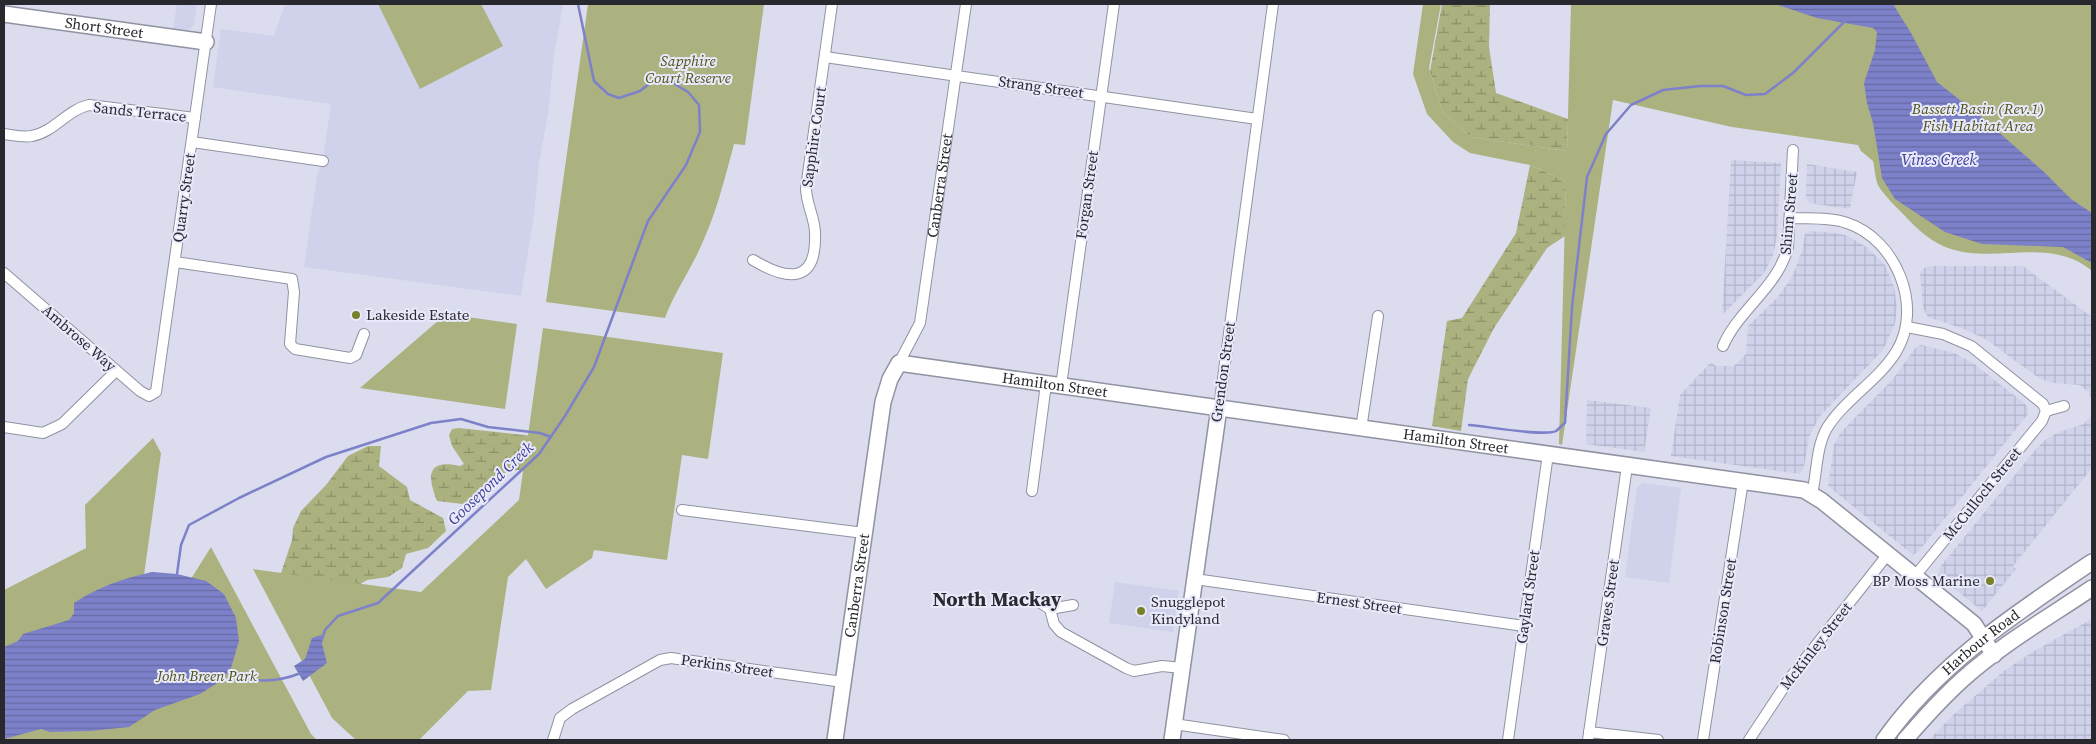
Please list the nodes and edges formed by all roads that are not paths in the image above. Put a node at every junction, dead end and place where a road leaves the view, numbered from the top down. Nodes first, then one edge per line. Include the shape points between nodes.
1 (212, 4) edge
2 (832, 4) edge
3 (966, 4) edge
4 (1114, 4) edge
5 (1273, 4) edge
6 (4, 14) edge
7 (206, 42) junction
8 (825, 57) junction
9 (956, 75) junction
10 (1101, 95) junction
11 (195, 118) junction
12 (1257, 119) junction
13 (4, 134) edge
14 (192, 142) junction
15 (1793, 150) dead end
16 (323, 161) dead end
17 (1791, 218) junction
18 (753, 260) dead end
19 (175, 262) junction
20 (4, 273) edge
21 (1378, 316) dead end
22 (1907, 327) junction
23 (364, 334) dead end
24 (1723, 346) dead end
25 (899, 363) junction
26 (116, 370) junction
27 (1054, 385) junction
28 (156, 392) joint
29 (2064, 406) dead end
30 (1219, 408) junction
31 (2046, 411) junction
32 (4, 427) edge
33 (1361, 429) junction
34 (1548, 454) junction
35 (1627, 466) junction
36 (1743, 481) junction
37 (1032, 491) dead end
38 (1812, 494) junction
39 (682, 510) dead end
40 (864, 533) junction
41 (1888, 554) junction
42 (2092, 562) edge
43 (1915, 576) junction
44 (1195, 580) junction
45 (2092, 588) edge
46 (1039, 602) dead end
47 (1073, 604) dead end
48 (1050, 609) junction
49 (1524, 626) junction
50 (1982, 638) junction
51 (1994, 655) junction
52 (1182, 668) junction
53 (843, 682) junction
54 (1174, 724) junction
55 (1589, 736) edge
56 (553, 740) edge
57 (835, 740) edge
58 (1172, 740) edge
59 (1284, 740) edge
60 (1508, 740) edge
61 (1658, 740) edge
62 (1703, 740) edge
63 (1749, 740) edge
64 (1884, 740) edge
65 (1904, 740) edge

1 - 7 street, Quarry Street
2 - 8 street, Sapphire Court
3 - 9 street, Canberra Street
4 - 10 street, Forgan Street
5 - 12 street, Grendon Street
6 - 7 street, Short Street
7 - 11 street, Quarry Street
8 - 9 street, Strang Street
8 - 18 street, Sapphire Court via 806,188 816,232 811,264 796,274 772,271
9 - 10 street, Strang Street
9 - 25 street, Canberra Street via 920,323
10 - 12 street, Strang Street
10 - 27 street, Forgan Street
11 - 13 street, Sands Terrace via 89,105 73,110 36,135
11 - 14 street, Quarry Street
12 - 30 street, Grendon Street
14 - 16 street
14 - 19 street, Quarry Street
15 - 17 street, Shinn Street
17 - 22 street via 1836,220 1874,238 1888,253 1903,283
17 - 24 street, Shinn Street via 1784,262 1775,278 1739,318
19 - 23 street via 292,279 290,344 295,349 350,358 356,355
19 - 28 street, Quarry Street
20 - 26 street, Ambrose Way
21 - 33 street
22 - 31 street via 1943,334 1971,346 2031,393
22 - 38 street via 1887,364 1827,428 1818,455
25 - 27 street, Hamilton Street
25 - 40 street, Canberra Street via 883,402
26 - 28 street, Ambrose Way via 146,395
26 - 32 street via 52,430 43,433
27 - 30 street, Hamilton Street
27 - 37 street, Forgan Street
29 - 31 street
30 - 33 street, Hamilton Street
30 - 44 street, Grendon Street
31 - 43 street, McCulloch Street via 2042,421
33 - 34 street, Hamilton Street
34 - 35 street, Hamilton Street
34 - 49 street, Gaylard Street
35 - 36 street, Hamilton Street
35 - 55 street, Graves Street
36 - 38 street, Hamilton Street
36 - 62 street, Robinson Street
38 - 41 street, Hamilton Street
39 - 40 street
40 - 53 street, Canberra Street
41 - 43 street, Hamilton Street
41 - 63 street, McKinley Street via 1790,678
42 - 50 street, Harbour Road
43 - 50 street, Hamilton Street via 1974,624
44 - 49 street, Ernest Street
44 - 52 street, Grendon Street
45 - 51 street, Harbour Road
46 - 48 street
47 - 48 street
48 - 52 street via 1060,632 1126,668 1134,671 1162,666
49 - 60 street, Gaylard Street
50 - 51 street, Hamilton Street
50 - 64 street, Harbour Road via 1912,705
51 - 65 street, Harbour Road via 1964,678
52 - 54 street, Grendon Street
53 - 56 street, Perkins Street via 671,658 660,660 572,708 560,718
53 - 57 street, Canberra Street
54 - 58 street, Grendon Street
54 - 59 street
55 - 61 street

